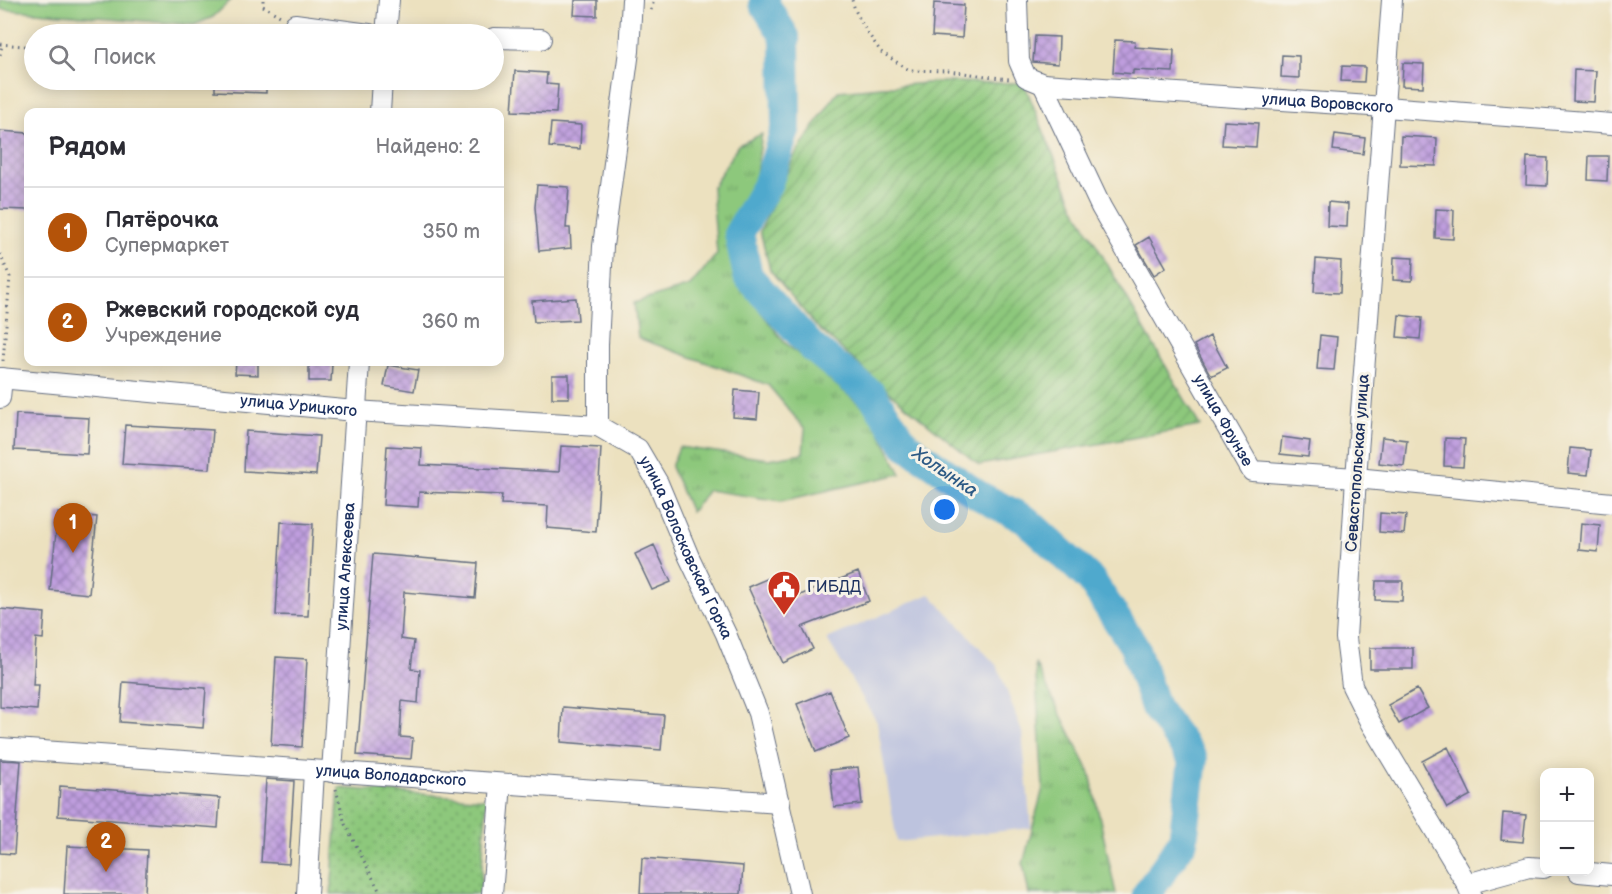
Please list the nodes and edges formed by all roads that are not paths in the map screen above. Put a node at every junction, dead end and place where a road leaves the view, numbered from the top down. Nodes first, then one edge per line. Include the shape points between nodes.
1 (389, 0) edge
2 (632, 0) edge
3 (1017, 0) edge
4 (1392, 0) edge
5 (387, 24) edge
6 (504, 38) edge
7 (541, 39) dead end
8 (1043, 84) junction
9 (381, 90) edge
10 (1385, 107) junction
11 (380, 108) edge
12 (1612, 124) edge
13 (359, 366) edge
14 (1, 378) edge
15 (0, 398) edge
16 (355, 411) junction
17 (598, 426) junction
18 (1356, 478) junction
19 (1612, 503) edge
20 (0, 748) edge
21 (323, 772) junction
22 (501, 784) junction
23 (780, 803) junction
24 (1540, 868) edge
25 (1594, 873) edge
26 (1612, 875) edge
27 (1469, 889) edge
28 (307, 894) edge
29 (492, 894) edge
30 (800, 894) edge

1 - 5 street
2 - 17 street via 603,246
3 - 8 street via 1019,61 1026,77
4 - 10 street, Севастопольская улица
6 - 7 street
8 - 10 street, улица Воровского
8 - 18 street, улица Фрунзе via 1101,207 1252,471
9 - 11 street
10 - 12 street, улица Воровского
10 - 18 street, Севастопольская улица
13 - 16 street, улица Алексеева
14 - 15 street
14 - 16 street, улица Урицкого
16 - 17 street, улица Урицкого
16 - 21 street, улица Алексеева
17 - 23 street, улица Волосковская Горка via 638,449 658,483 758,713
18 - 19 street, улица Фрунзе
18 - 27 street, Севастопольская улица via 1346,638 1352,686
20 - 21 street, улица Володарского
21 - 22 street, улица Володарского
21 - 28 street, улица Алексеева
22 - 23 street, улица Володарского
22 - 29 street
23 - 30 street, улица Волосковская Горка
24 - 27 street via 1529,867
25 - 26 street

